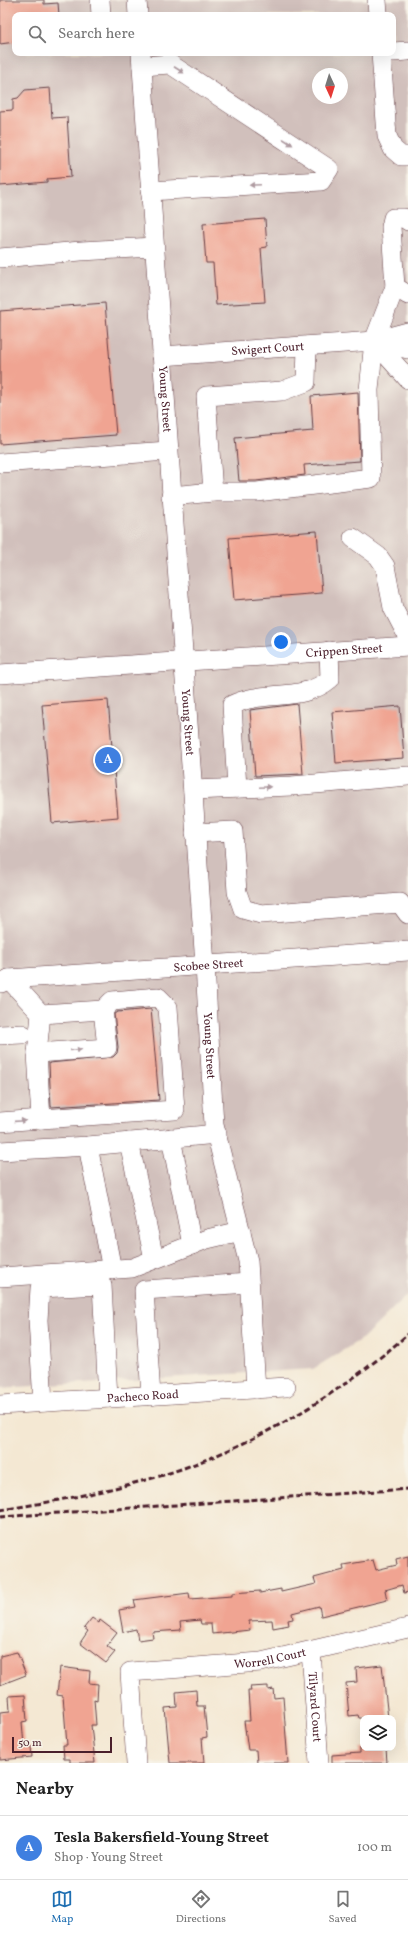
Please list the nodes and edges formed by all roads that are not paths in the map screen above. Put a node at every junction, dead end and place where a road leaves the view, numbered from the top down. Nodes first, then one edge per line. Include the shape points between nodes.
1 (100, 0) edge
2 (137, 0) edge
3 (377, 0) edge
4 (101, 12) edge
5 (138, 12) edge
6 (378, 12) edge
7 (408, 51) edge
8 (396, 52) edge
9 (381, 56) edge
10 (142, 60) edge
11 (408, 156) edge
12 (150, 191) junction
13 (408, 221) edge
14 (154, 247) junction
15 (0, 258) edge
16 (402, 291) edge
17 (408, 332) edge
18 (374, 341) junction
19 (307, 346) junction
20 (408, 349) edge
21 (162, 356) junction
22 (408, 379) edge
23 (168, 451) junction
24 (0, 463) edge
25 (213, 492) junction
26 (171, 496) junction
27 (353, 538) dead end
28 (408, 637) edge
29 (408, 646) edge
30 (329, 651) junction
31 (184, 660) junction
32 (0, 674) edge
33 (408, 776) edge
34 (237, 788) junction
35 (193, 790) junction
36 (195, 833) junction
37 (408, 914) edge
38 (408, 951) edge
39 (205, 965) junction
40 (4, 982) edge
41 (103, 1010) junction
42 (40, 1014) junction
43 (22, 1034) dead end
44 (0, 1035) edge
45 (37, 1053) junction
46 (41, 1119) junction
47 (0, 1122) edge
48 (216, 1134) junction
49 (171, 1138) junction
50 (129, 1142) junction
51 (88, 1146) junction
52 (0, 1150) edge
53 (241, 1231) junction
54 (192, 1245) junction
55 (154, 1259) junction
56 (112, 1270) junction
57 (0, 1277) edge
58 (250, 1283) junction
59 (286, 1387) dead end
60 (256, 1389) junction
61 (151, 1396) junction
62 (108, 1398) junction
63 (43, 1402) junction
64 (0, 1405) edge
65 (408, 1628) edge
66 (311, 1651) junction
67 (136, 1763) edge
68 (319, 1763) edge

1 - 4 street
2 - 5 street
3 - 6 street
7 - 8 street
9 - 11 street via 387,136 393,149 401,156
10 - 12 street, Young Street
10 -> 12 street via 170,64 329,168 321,181
12 - 14 street, Young Street
13 - 16 street via 404,218 393,218 391,227
14 - 15 street
14 - 21 street, Young Street
16 - 18 street
17 - 18 street
18 - 19 street, Swigert Court
18 - 20 street
18 - 22 street
18 - 25 street via 369,390 371,478 257,492
19 - 21 street, Swigert Court
19 - 25 street via 306,382 282,391 206,396
21 - 23 street, Young Street
23 - 24 street
23 - 26 street, Young Street
25 - 26 street
26 - 31 street, Young Street
27 - 28 street via 378,556 385,566 393,608
29 - 30 street, Crippen Street
30 - 31 street, Crippen Street
30 - 34 street via 330,679 321,687 300,693 243,700 232,705
31 - 32 street, Crippen Street
31 - 35 street, Young Street
34 -> 33 street
34 - 35 street
35 - 36 street, Young Street
36 - 37 street via 233,831 237,892 243,910 261,914 400,902
36 - 39 street, Young Street
38 - 39 street, Scobee Street
39 - 40 street, Scobee Street
39 - 48 street, Young Street
40 - 42 street
41 - 42 street
45 -> 41 street via 107,1048
41 - 46 street via 112,1001 158,997 168,1007 175,1110
42 - 45 street
43 - 44 street
45 - 46 street
47 -> 46 street
48 - 49 street
48 - 53 street, Young Street
49 - 50 street
49 - 54 street
50 - 51 street
50 - 55 street
51 - 52 street
51 - 56 street
53 - 54 street
53 - 58 street, Young Street
54 - 55 street
55 - 56 street via 132,1268
56 - 57 street
58 - 60 street, Young Street
58 - 61 street via 144,1290
59 - 60 street, Pacheco Road
60 - 61 street, Pacheco Road
61 - 62 street, Pacheco Road
62 - 63 street, Pacheco Road
62 - 63 street via 102,1285 40,1288 38,1320
63 - 64 street, Pacheco Road
65 - 66 street, Worrell Court
66 - 67 street, Worrell Court via 261,1662 130,1672
66 - 68 street, Tilyard Court

